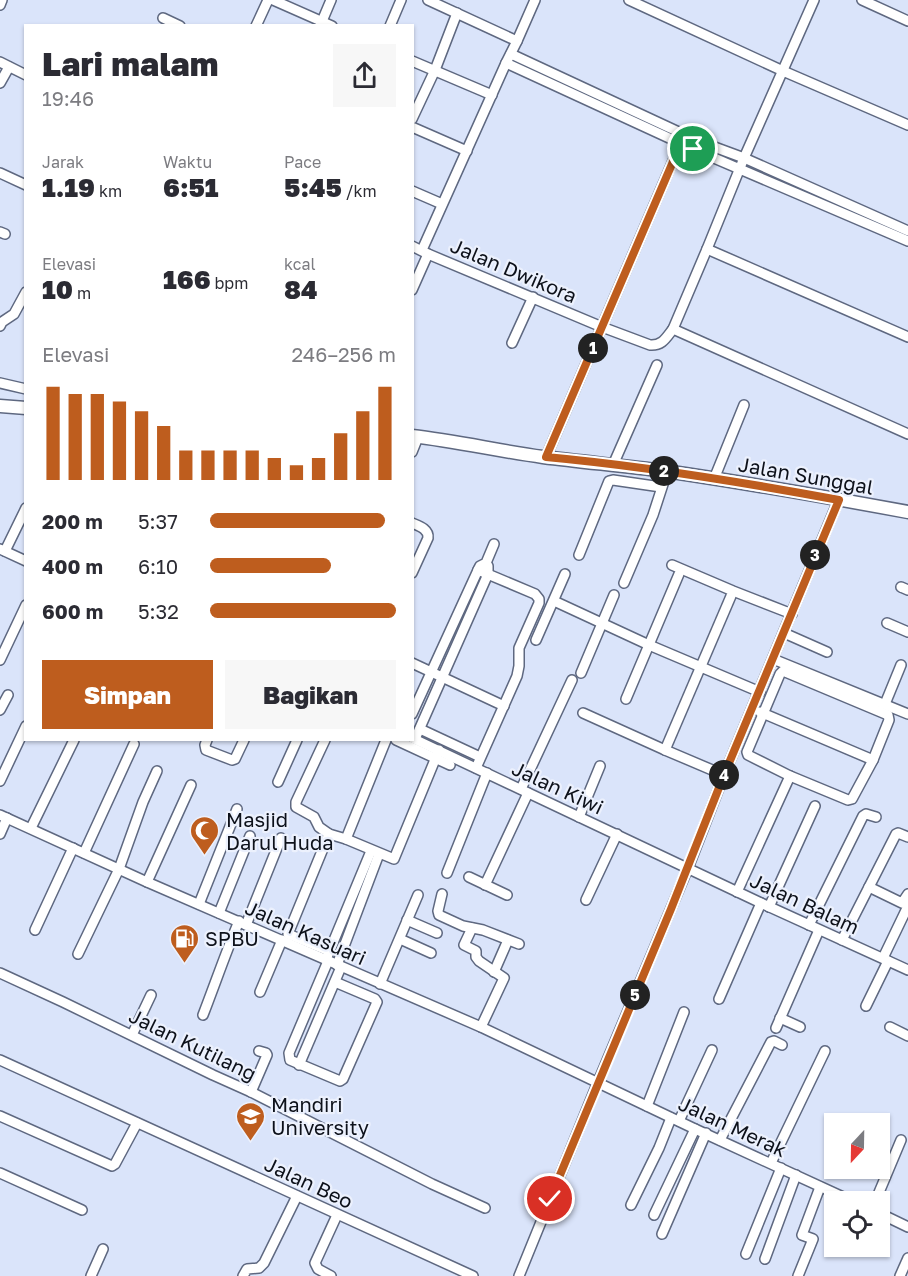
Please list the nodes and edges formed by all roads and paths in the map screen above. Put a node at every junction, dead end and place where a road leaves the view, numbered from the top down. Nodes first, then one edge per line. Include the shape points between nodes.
1 (2, 0) edge
2 (268, 0) edge
3 (273, 0) edge
4 (331, 0) edge
5 (401, 0) edge
6 (428, 0) edge
7 (535, 0) edge
8 (629, 0) edge
9 (814, 0) edge
10 (862, 0) edge
11 (0, 6) edge
12 (457, 13) junction
13 (163, 18) dead end
14 (908, 21) edge
15 (321, 23) edge
16 (176, 24) edge
17 (257, 24) edge
18 (391, 24) edge
19 (517, 41) junction
20 (511, 54) junction
21 (414, 62) edge
22 (506, 63) junction
23 (4, 64) edge
24 (435, 70) junction
25 (783, 71) junction
26 (24, 74) edge
27 (0, 83) edge
28 (568, 86) junction
29 (492, 95) junction
30 (414, 115) edge
31 (908, 125) edge
32 (414, 128) edge
33 (683, 139) junction
34 (466, 151) junction
35 (744, 158) junction
36 (739, 169) junction
37 (0, 173) edge
38 (24, 184) edge
39 (414, 192) edge
40 (442, 204) junction
41 (848, 210) junction
42 (906, 235) edge
43 (414, 247) edge
44 (707, 249) junction
45 (425, 252) junction
46 (414, 284) edge
47 (24, 296) edge
48 (533, 297) junction
49 (0, 326) edge
50 (602, 327) junction
51 (673, 329) junction
52 (908, 337) edge
53 (512, 343) dead end
54 (657, 365) dead end
55 (0, 383) edge
56 (24, 389) edge
57 (744, 405) dead end
58 (0, 406) edge
59 (24, 408) edge
60 (908, 434) edge
61 (415, 437) edge
62 (546, 457) junction
63 (613, 465) junction
64 (667, 471) junction
65 (714, 479) junction
66 (661, 487) junction
67 (839, 500) junction
68 (24, 511) edge
69 (908, 512) edge
70 (414, 524) edge
71 (494, 544) dead end
72 (1, 550) edge
73 (579, 555) dead end
74 (24, 560) edge
75 (486, 563) junction
76 (672, 565) dead end
77 (414, 569) edge
78 (478, 570) junction
79 (488, 574) junction
80 (565, 574) dead end
81 (679, 574) dead end
82 (624, 583) dead end
83 (614, 595) dead end
84 (731, 596) dead end
85 (554, 601) junction
86 (24, 609) edge
87 (792, 614) junction
88 (886, 623) dead end
89 (601, 624) junction
90 (908, 632) edge
91 (784, 633) junction
92 (536, 640) dead end
93 (649, 645) junction
94 (827, 652) dead end
95 (773, 659) junction
96 (0, 660) edge
97 (414, 664) edge
98 (901, 665) dead end
99 (700, 667) junction
100 (432, 672) junction
101 (581, 673) dead end
102 (443, 677) junction
103 (572, 680) dead end
104 (759, 692) junction
105 (8, 695) dead end
106 (626, 699) dead end
107 (885, 704) junction
108 (504, 706) junction
109 (752, 709) junction
110 (0, 710) edge
111 (414, 710) edge
112 (583, 713) dead end
113 (764, 714) junction
114 (908, 714) edge
115 (420, 729) junction
116 (24, 730) edge
117 (414, 738) edge
118 (74, 741) edge
119 (207, 741) edge
120 (244, 741) edge
121 (297, 741) edge
122 (325, 741) edge
123 (386, 741) edge
124 (399, 741) edge
125 (134, 744) dead end
126 (665, 750) junction
127 (437, 754) junction
128 (480, 757) junction
129 (873, 760) junction
130 (450, 765) dead end
131 (600, 766) dead end
132 (476, 768) junction
133 (157, 771) dead end
134 (487, 773) junction
135 (724, 775) junction
136 (790, 776) junction
137 (0, 781) edge
138 (278, 782) dead end
139 (191, 786) dead end
140 (525, 791) junction
141 (816, 806) dead end
142 (237, 808) dead end
143 (4, 816) edge
144 (579, 817) junction
145 (876, 817) dead end
146 (31, 828) junction
147 (0, 834) edge
148 (329, 834) junction
149 (617, 834) junction
150 (250, 837) dead end
151 (908, 837) edge
152 (282, 838) dead end
153 (346, 839) junction
154 (73, 848) junction
155 (84, 853) junction
156 (375, 853) junction
157 (119, 868) junction
158 (688, 868) junction
159 (447, 873) dead end
160 (469, 877) dead end
161 (147, 882) junction
162 (485, 885) junction
163 (869, 887) junction
164 (737, 892) junction
165 (442, 894) dead end
166 (908, 894) edge
167 (418, 895) dead end
168 (507, 895) dead end
169 (586, 900) dead end
170 (199, 904) junction
171 (765, 905) junction
172 (908, 906) edge
173 (219, 913) junction
174 (407, 920) junction
175 (243, 923) junction
176 (809, 925) junction
177 (472, 928) junction
178 (35, 930) dead end
179 (819, 930) junction
180 (437, 933) dead end
181 (400, 939) junction
182 (282, 940) junction
183 (508, 940) junction
184 (842, 940) junction
185 (519, 944) dead end
186 (430, 953) dead end
187 (78, 954) dead end
188 (885, 959) junction
189 (332, 961) junction
190 (908, 970) edge
191 (494, 972) junction
192 (0, 973) edge
193 (335, 982) junction
194 (380, 984) junction
195 (260, 992) dead end
196 (151, 995) dead end
197 (719, 999) dead end
198 (866, 1006) dead end
199 (684, 1012) dead end
200 (203, 1015) dead end
201 (780, 1018) junction
202 (800, 1027) dead end
203 (481, 1028) junction
204 (776, 1028) dead end
205 (890, 1028) dead end
206 (132, 1035) junction
207 (908, 1036) edge
208 (782, 1045) dead end
209 (712, 1050) dead end
210 (259, 1051) dead end
211 (825, 1051) dead end
212 (0, 1060) edge
213 (299, 1065) junction
214 (598, 1082) junction
215 (251, 1092) junction
216 (647, 1106) junction
217 (0, 1116) edge
218 (675, 1120) junction
219 (137, 1123) junction
220 (695, 1129) junction
221 (706, 1133) junction
222 (720, 1140) junction
223 (901, 1140) dead end
224 (771, 1163) junction
225 (781, 1168) junction
226 (0, 1173) edge
227 (795, 1174) junction
228 (820, 1187) junction
229 (829, 1191) edge
230 (880, 1191) edge
231 (297, 1196) junction
232 (631, 1205) dead end
233 (485, 1208) dead end
234 (82, 1210) dead end
235 (337, 1215) junction
236 (654, 1215) dead end
237 (890, 1218) edge
238 (908, 1227) edge
239 (662, 1234) dead end
240 (103, 1248) dead end
241 (746, 1254) dead end
242 (908, 1258) edge
243 (765, 1259) dead end
244 (91, 1276) edge
245 (243, 1276) edge
246 (331, 1276) edge
247 (473, 1276) edge
248 (519, 1276) edge
249 (798, 1276) edge
250 (900, 1276) edge

1 - 11 street
2 - 17 street
3 - 15 street
4 - 15 street
5 - 18 street
6 - 12 street
7 - 19 street
8 - 25 street
9 - 25 street
10 - 14 street
12 - 19 street
12 - 24 street
13 - 16 street
19 - 20 street
20 - 22 street
20 - 28 street
21 - 24 street
22 - 28 street
22 - 29 street
23 - 26 street
23 - 27 street
24 - 29 street
24 - 30 street
25 - 31 street
25 - 35 street
28 - 33 street
29 - 34 street
32 - 34 street
33 - 35 street
33 - 36 street
33 - 50 street
34 - 40 street
35 - 36 street
35 - 41 street
36 - 41 street
36 - 44 street
37 - 38 street
39 - 40 street
40 - 45 street
41 - 42 street
43 - 45 street, Jalan Dwikora
44 - 51 street
44 - 52 street
45 - 46 street
45 - 48 street, Jalan Dwikora
47 - 49 street via 14,314
48 - 50 street, Jalan Dwikora
48 - 53 street
50 - 51 street, Jalan Dwikora via 655,346
50 - 62 street
51 - 60 street
54 - 63 street
55 - 56 street
57 - 65 street
58 - 59 main road
61 - 62 main road, Jalan Sunggal
62 - 63 main road, Jalan Sunggal
63 - 64 main road, Jalan Sunggal
64 - 65 main road, Jalan Sunggal
64 - 66 street
65 - 67 main road, Jalan Sunggal
66 - 73 street via 609,481
66 - 82 street
67 - 69 main road, Jalan Sunggal
67 - 87 street
68 - 72 street
70 - 77 street via 429,534
71 - 75 street
72 - 74 street
75 - 78 street
75 - 79 street
76 - 87 street
78 - 79 street
78 - 100 street
79 - 102 street
79 - 108 street via 539,599 519,648 519,672
80 - 85 street
81 - 93 street
83 - 89 street
84 - 99 street
85 - 89 street
85 - 92 street
86 - 96 street
87 - 91 street
88 - 90 street
89 - 93 street
89 - 101 street
91 - 94 street
91 - 95 street
93 - 99 street
93 - 106 street
95 - 104 street
95 - 107 street
97 - 100 street
98 - 107 street
99 - 104 street
99 - 126 street
100 - 102 street
100 - 111 street
102 - 108 street
102 - 115 street
103 - 140 street
104 - 109 street
105 - 110 street
107 - 114 street
108 - 128 street
109 - 113 street
109 - 135 street
112 - 126 street
113 - 129 street
113 - 129 street via 780,674 786,671 888,715
113 - 136 street via 748,755
115 - 117 street
115 - 128 street
116 - 137 street
117 - 127 street, Jalan Kiwi
118 - 146 street
119 - 120 street via 206,750 230,760 235,759
121 - 138 street
122 - 148 street via 296,807 314,817
123 - 153 street
124 - 127 street
125 - 155 street
126 - 135 street
127 - 130 street
127 - 132 street, Jalan Kiwi
127 - 156 street via 394,860
128 - 132 street
129 - 136 street via 850,800
131 - 144 street
132 - 134 street, Jalan Kiwi
133 - 157 street
134 - 140 street, Jalan Kiwi
134 - 159 street
135 - 158 street
136 - 164 street
139 - 161 street
140 - 144 street, Jalan Kiwi
140 - 162 street
141 - 171 street
142 - 170 street
143 - 146 street, Jalan Kasuari
143 - 147 street
144 - 149 street, Jalan Kiwi
145 - 176 street via 863,816
146 - 154 street, Jalan Kasuari
148 - 153 street
148 - 189 street via 288,934
149 - 158 street, Jalan Kiwi
149 - 169 street
150 - 173 street
151 - 163 street via 896,834
152 - 175 street
153 - 156 street
154 - 155 street, Jalan Kasuari
154 - 178 street
155 - 157 street, Jalan Kasuari
156 - 189 street
156 - 189 street
157 - 161 street, Jalan Kasuari
157 - 187 street
158 - 164 street, Jalan Balam
158 - 214 street
160 - 162 street
161 - 170 street, Jalan Kasuari
162 - 168 street
163 - 166 street via 902,903
163 - 184 street
164 - 171 street, Jalan Balam
165 - 177 street via 439,915
167 - 174 street
170 - 173 street, Jalan Kasuari
171 - 176 street, Jalan Balam
171 - 197 street
172 - 188 street
173 - 175 street, Jalan Kasuari
174 - 180 street
174 - 181 street
175 - 182 street, Jalan Kasuari
175 - 200 street via 221,965
176 - 179 street, Jalan Balam
177 - 183 street
177 - 191 street via 465,945 476,951 479,961
179 - 184 street, Jalan Balam
179 - 201 street
181 - 186 street
181 - 194 street
182 - 189 street, Jalan Kasuari
182 - 195 street
183 - 185 street
183 - 191 street
184 - 188 street, Jalan Balam
188 - 190 street, Jalan Balam
188 - 198 street
189 - 193 street
189 - 194 street, Jalan Kasuari
189 - 213 street via 288,1053 290,1060
191 - 203 street via 504,978
192 - 206 street, Jalan Kutilang
193 - 213 street
193 - 213 street via 375,999 377,1004 342,1081
194 - 203 street, Jalan Kasuari
196 - 206 street
199 - 216 street
201 - 202 street
201 - 204 street
203 - 214 street, Jalan Kasuari
205 - 207 street
206 - 215 street, Jalan Kutilang
208 - 222 street via 771,1042
209 - 218 street
210 - 215 street via 267,1055
211 - 224 street
212 - 219 street, Jalan Beo
214 - 216 street, Jalan Merak
214 - 248 street
215 - 233 street, Jalan Kutilang
216 - 218 street, Jalan Merak
217 - 219 street via 112,1166
218 - 220 street, Jalan Merak
218 - 232 street
219 - 231 street, Jalan Beo
220 - 221 street, Jalan Merak
220 - 236 street
221 - 222 street, Jalan Merak
221 - 239 street
222 - 224 street, Jalan Merak
223 - 230 street
224 - 225 street, Jalan Merak
225 - 227 street, Jalan Merak
225 - 241 street
226 - 234 street
227 - 228 street, Jalan Merak
227 - 243 street
228 - 229 street, Jalan Merak
228 - 249 street via 802,1235 813,1239
231 - 235 street, Jalan Beo
231 - 245 street via 264,1263 259,1268 247,1269
235 - 246 street via 315,1263
235 - 247 street, Jalan Beo
237 - 238 street
240 - 244 street
242 - 250 street

